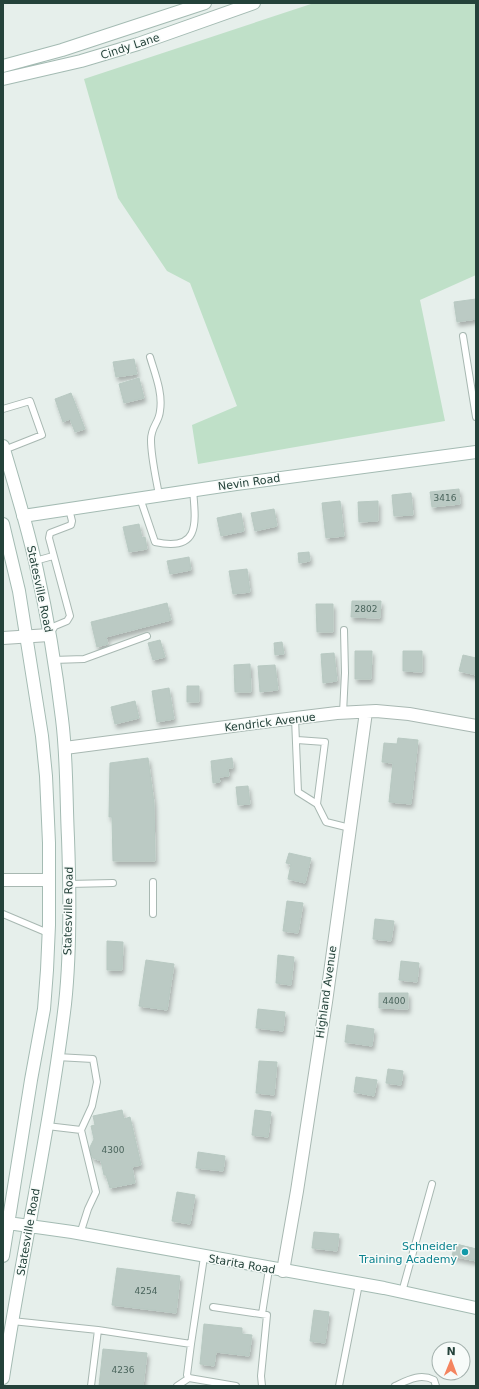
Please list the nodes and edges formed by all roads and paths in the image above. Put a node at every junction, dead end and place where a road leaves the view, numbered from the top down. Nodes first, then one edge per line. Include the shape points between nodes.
1 (205, 3) edge
2 (254, 3) edge
3 (3, 66) edge
4 (3, 79) edge
5 (463, 336) dead end
6 (150, 357) dead end
7 (3, 409) edge
8 (476, 417) edge
9 (4, 448) edge
10 (476, 452) edge
11 (193, 490) junction
12 (159, 495) junction
13 (140, 498) junction
14 (69, 509) junction
15 (23, 516) junction
16 (3, 524) edge
17 (53, 556) junction
18 (35, 561) junction
19 (344, 630) dead end
20 (49, 635) junction
21 (147, 636) dead end
22 (27, 637) junction
23 (3, 638) edge
24 (53, 660) junction
25 (366, 712) junction
26 (343, 713) junction
27 (295, 718) junction
28 (476, 726) edge
29 (297, 740) junction
30 (65, 748) junction
31 (317, 804) junction
32 (350, 828) junction
33 (3, 880) edge
34 (48, 880) junction
35 (153, 882) dead end
36 (114, 883) dead end
37 (69, 884) junction
38 (3, 914) edge
39 (153, 914) dead end
40 (48, 933) junction
41 (57, 1057) junction
42 (47, 1126) junction
43 (81, 1130) junction
44 (432, 1184) dead end
45 (6, 1223) edge
46 (29, 1226) junction
47 (80, 1234) junction
48 (3, 1256) edge
49 (204, 1257) junction
50 (269, 1268) junction
51 (283, 1271) junction
52 (359, 1284) junction
53 (402, 1292) junction
54 (213, 1307) dead end
55 (476, 1308) edge
56 (262, 1314) junction
57 (12, 1321) junction
58 (98, 1330) junction
59 (191, 1344) junction
60 (3, 1378) edge
61 (189, 1378) junction
62 (91, 1386) edge
63 (177, 1386) edge
64 (236, 1386) edge
65 (262, 1386) edge
66 (339, 1386) edge
67 (395, 1386) edge
68 (436, 1386) edge

1 - 3 main road, Cindy Lane via 62,50
2 - 4 main road, Cindy Lane via 138,44 81,61
5 - 8 lane
6 - 12 lane via 161,401 160,412 151,430
7 - 9 lane via 30,401 42,436
9 - 15 main road, Statesville Road
10 - 11 main road, Nevin Road
11 - 12 main road, Nevin Road
11 - 13 lane via 196,518 191,537 168,546 155,542
12 - 13 main road, Nevin Road
13 - 14 main road, Nevin Road
14 - 15 main road, Nevin Road
14 - 17 lane via 71,525 50,533 49,542
15 - 18 main road, Statesville Road
16 - 22 main road, Statesville Road
17 - 18 lane
17 - 20 lane via 70,616
18 - 20 main road, Statesville Road
19 - 26 lane
20 - 22 main road
20 - 24 main road, Statesville Road
21 - 24 lane via 84,659
22 - 23 main road
22 - 34 main road, Statesville Road via 46,776
24 - 30 main road, Statesville Road
25 - 26 main road, Kendrick Avenue
25 - 28 main road, Kendrick Avenue via 408,714
25 - 32 main road, Highland Avenue
26 - 27 main road, Kendrick Avenue
27 - 29 lane
27 - 30 main road, Kendrick Avenue
29 - 31 lane via 298,792
29 - 31 lane via 325,742
30 - 37 main road, Statesville Road
31 - 32 lane via 326,822
32 - 51 main road, Highland Avenue via 326,1002
33 - 34 main road
34 - 40 main road, Statesville Road
35 - 39 lane
36 - 37 lane
37 - 41 main road, Statesville Road via 65,1002
38 - 40 lane
40 - 45 main road, Statesville Road via 44,1009
41 - 42 main road, Statesville Road
41 - 43 lane via 93,1059 96,1082 92,1106
42 - 43 lane
42 - 46 main road, Statesville Road
43 - 47 lane via 96,1192
44 - 53 lane
45 - 46 main road, Starita Road
45 - 48 main road, Statesville Road
46 - 47 main road, Starita Road
46 - 57 main road, Statesville Road
47 - 49 main road, Starita Road
49 - 50 main road, Starita Road
49 - 59 lane
50 - 51 main road, Starita Road
50 - 56 lane
51 - 52 main road, Starita Road
52 - 53 main road, Starita Road
52 - 66 lane
53 - 55 main road, Starita Road
54 - 56 lane
56 - 65 lane via 267,1315
57 - 58 lane
57 - 60 main road, Statesville Road
58 - 59 lane
58 - 62 lane
59 - 61 lane via 187,1375
61 - 63 lane
61 - 64 lane
67 - 68 lane via 414,1378 428,1377 434,1380

